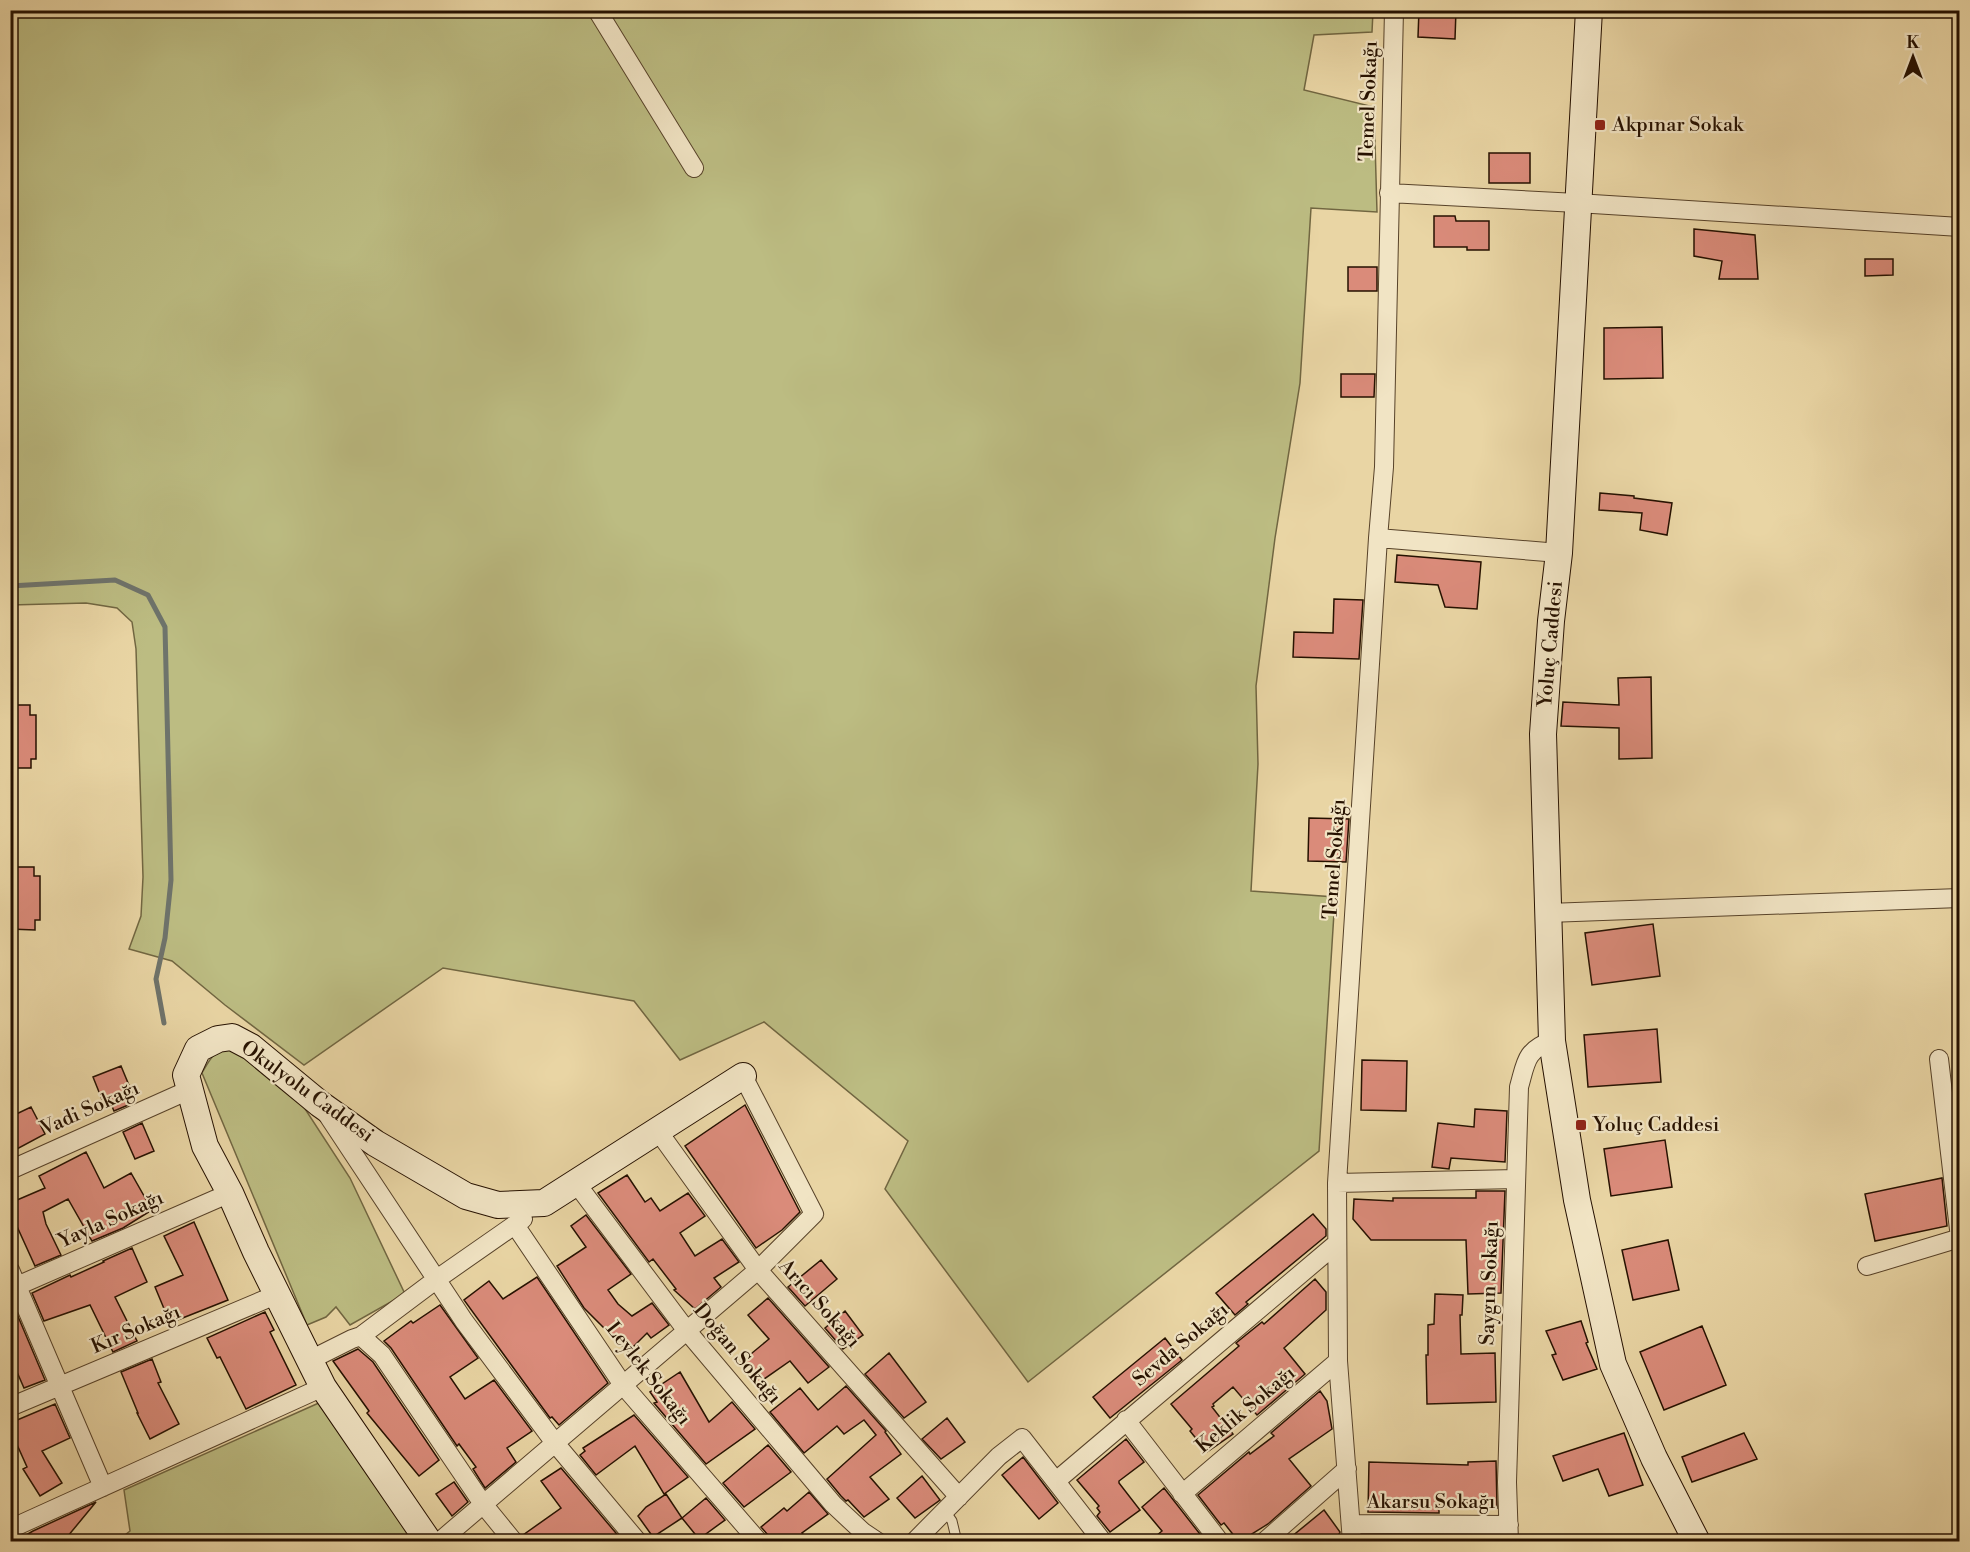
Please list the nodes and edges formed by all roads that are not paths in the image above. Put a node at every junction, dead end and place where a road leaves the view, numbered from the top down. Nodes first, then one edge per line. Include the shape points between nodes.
1 (597, 10) edge
2 (1394, 10) edge
3 (1589, 10) edge
4 (694, 168) dead end
5 (1389, 194) junction
6 (1577, 203) junction
7 (1959, 227) edge
8 (1378, 538) junction
9 (1558, 553) junction
10 (1959, 898) edge
11 (1548, 914) junction
12 (1552, 1041) junction
13 (1939, 1059) dead end
14 (743, 1076) joint
15 (189, 1090) junction
16 (321, 1104) junction
17 (658, 1131) junction
18 (10, 1170) edge
19 (1516, 1179) junction
20 (576, 1183) junction
21 (1338, 1183) junction
22 (230, 1193) junction
23 (544, 1203) junction
24 (515, 1226) junction
25 (1959, 1238) edge
26 (1336, 1244) junction
27 (1867, 1266) dead end
28 (758, 1270) junction
29 (437, 1279) junction
30 (13, 1282) edge
31 (278, 1294) junction
32 (687, 1331) junction
33 (362, 1336) junction
34 (310, 1360) junction
35 (1338, 1361) junction
36 (623, 1385) junction
37 (60, 1386) junction
38 (322, 1387) junction
39 (10, 1407) edge
40 (1126, 1420) junction
41 (555, 1443) junction
42 (1347, 1469) junction
43 (1056, 1481) junction
44 (103, 1487) junction
45 (1182, 1494) junction
46 (959, 1497) junction
47 (483, 1504) junction
48 (945, 1511) junction
49 (10, 1528) edge
50 (1352, 1533) edge
51 (1509, 1533) edge
52 (429, 1542) edge
53 (439, 1542) edge
54 (514, 1542) edge
55 (638, 1542) edge
56 (759, 1542) edge
57 (878, 1542) edge
58 (914, 1542) edge
59 (957, 1542) edge
60 (1103, 1542) edge
61 (1220, 1542) edge
62 (1264, 1542) edge
63 (1696, 1542) edge

1 - 4 street
2 - 5 street, Temel Sokağı
3 - 6 street, Yoluç Caddesi
5 - 6 street
5 - 8 street, Temel Sokağı via 1387,397
6 - 7 street
6 - 9 street, Yoluç Caddesi
8 - 9 street
8 - 21 street, Temel Sokağı
9 - 11 street, Yoluç Caddesi via 1544,734
10 - 11 street
11 - 12 street, Yoluç Caddesi
12 - 19 street, Saygın Sokağı via 1529,1054 1519,1088
12 - 63 street, Yoluç Caddesi via 1577,1200 1613,1364
13 - 25 street
14 - 17 street, Okulyolu Caddesi
14 - 28 street via 814,1214
15 - 16 street, Okulyolu Caddesi via 186,1075 198,1049 232,1037 251,1047
15 - 18 street, Vadi Sokağı
15 - 22 street, Okulyolu Caddesi via 205,1146
16 - 23 street, Okulyolu Caddesi via 375,1143 466,1196 498,1205
16 - 29 street
17 - 20 street, Okulyolu Caddesi
17 - 28 street, Arıcı Sokağı
19 - 21 street
19 - 51 street, Saygın Sokağı via 1507,1482
20 - 23 street, Okulyolu Caddesi
20 - 32 street, Doğan Sokağı
21 - 26 street, Temel Sokağı
22 - 30 street, Yayla Sokağı
22 - 31 street, Okulyolu Caddesi
23 - 24 street
24 - 29 street
24 - 36 street, Leylek Sokağı
25 - 27 street
26 - 35 street, Temel Sokağı
26 - 40 street, Sevda Sokağı
28 - 32 street
28 - 46 street, Arıcı Sokağı
29 - 33 street
29 - 41 street
30 - 37 street
31 - 34 street, Okulyolu Caddesi
31 - 37 street, Kır Sokağı
32 - 36 street
32 - 57 street, Doğan Sokağı via 834,1504
33 - 34 street
33 - 47 street via 381,1354
34 - 38 street, Okulyolu Caddesi
35 - 42 street, Temel Sokağı
35 - 45 street, Keklik Sokağı
36 - 41 street
36 - 56 street, Leylek Sokağı
37 - 39 street, Kır Sokağı
37 - 44 street
38 - 44 street
38 - 52 street, Okulyolu Caddesi
40 - 43 street, Sevda Sokağı
40 - 45 street
41 - 47 street
41 - 55 street
42 - 50 street, Temel Sokağı
42 - 62 street
43 - 46 street via 1022,1438
43 - 60 street
44 - 49 street
45 - 61 street
46 - 48 street
47 - 53 street
47 - 54 street
48 - 58 street
48 - 59 lane
50 - 51 street, Akarsu Sokağı

